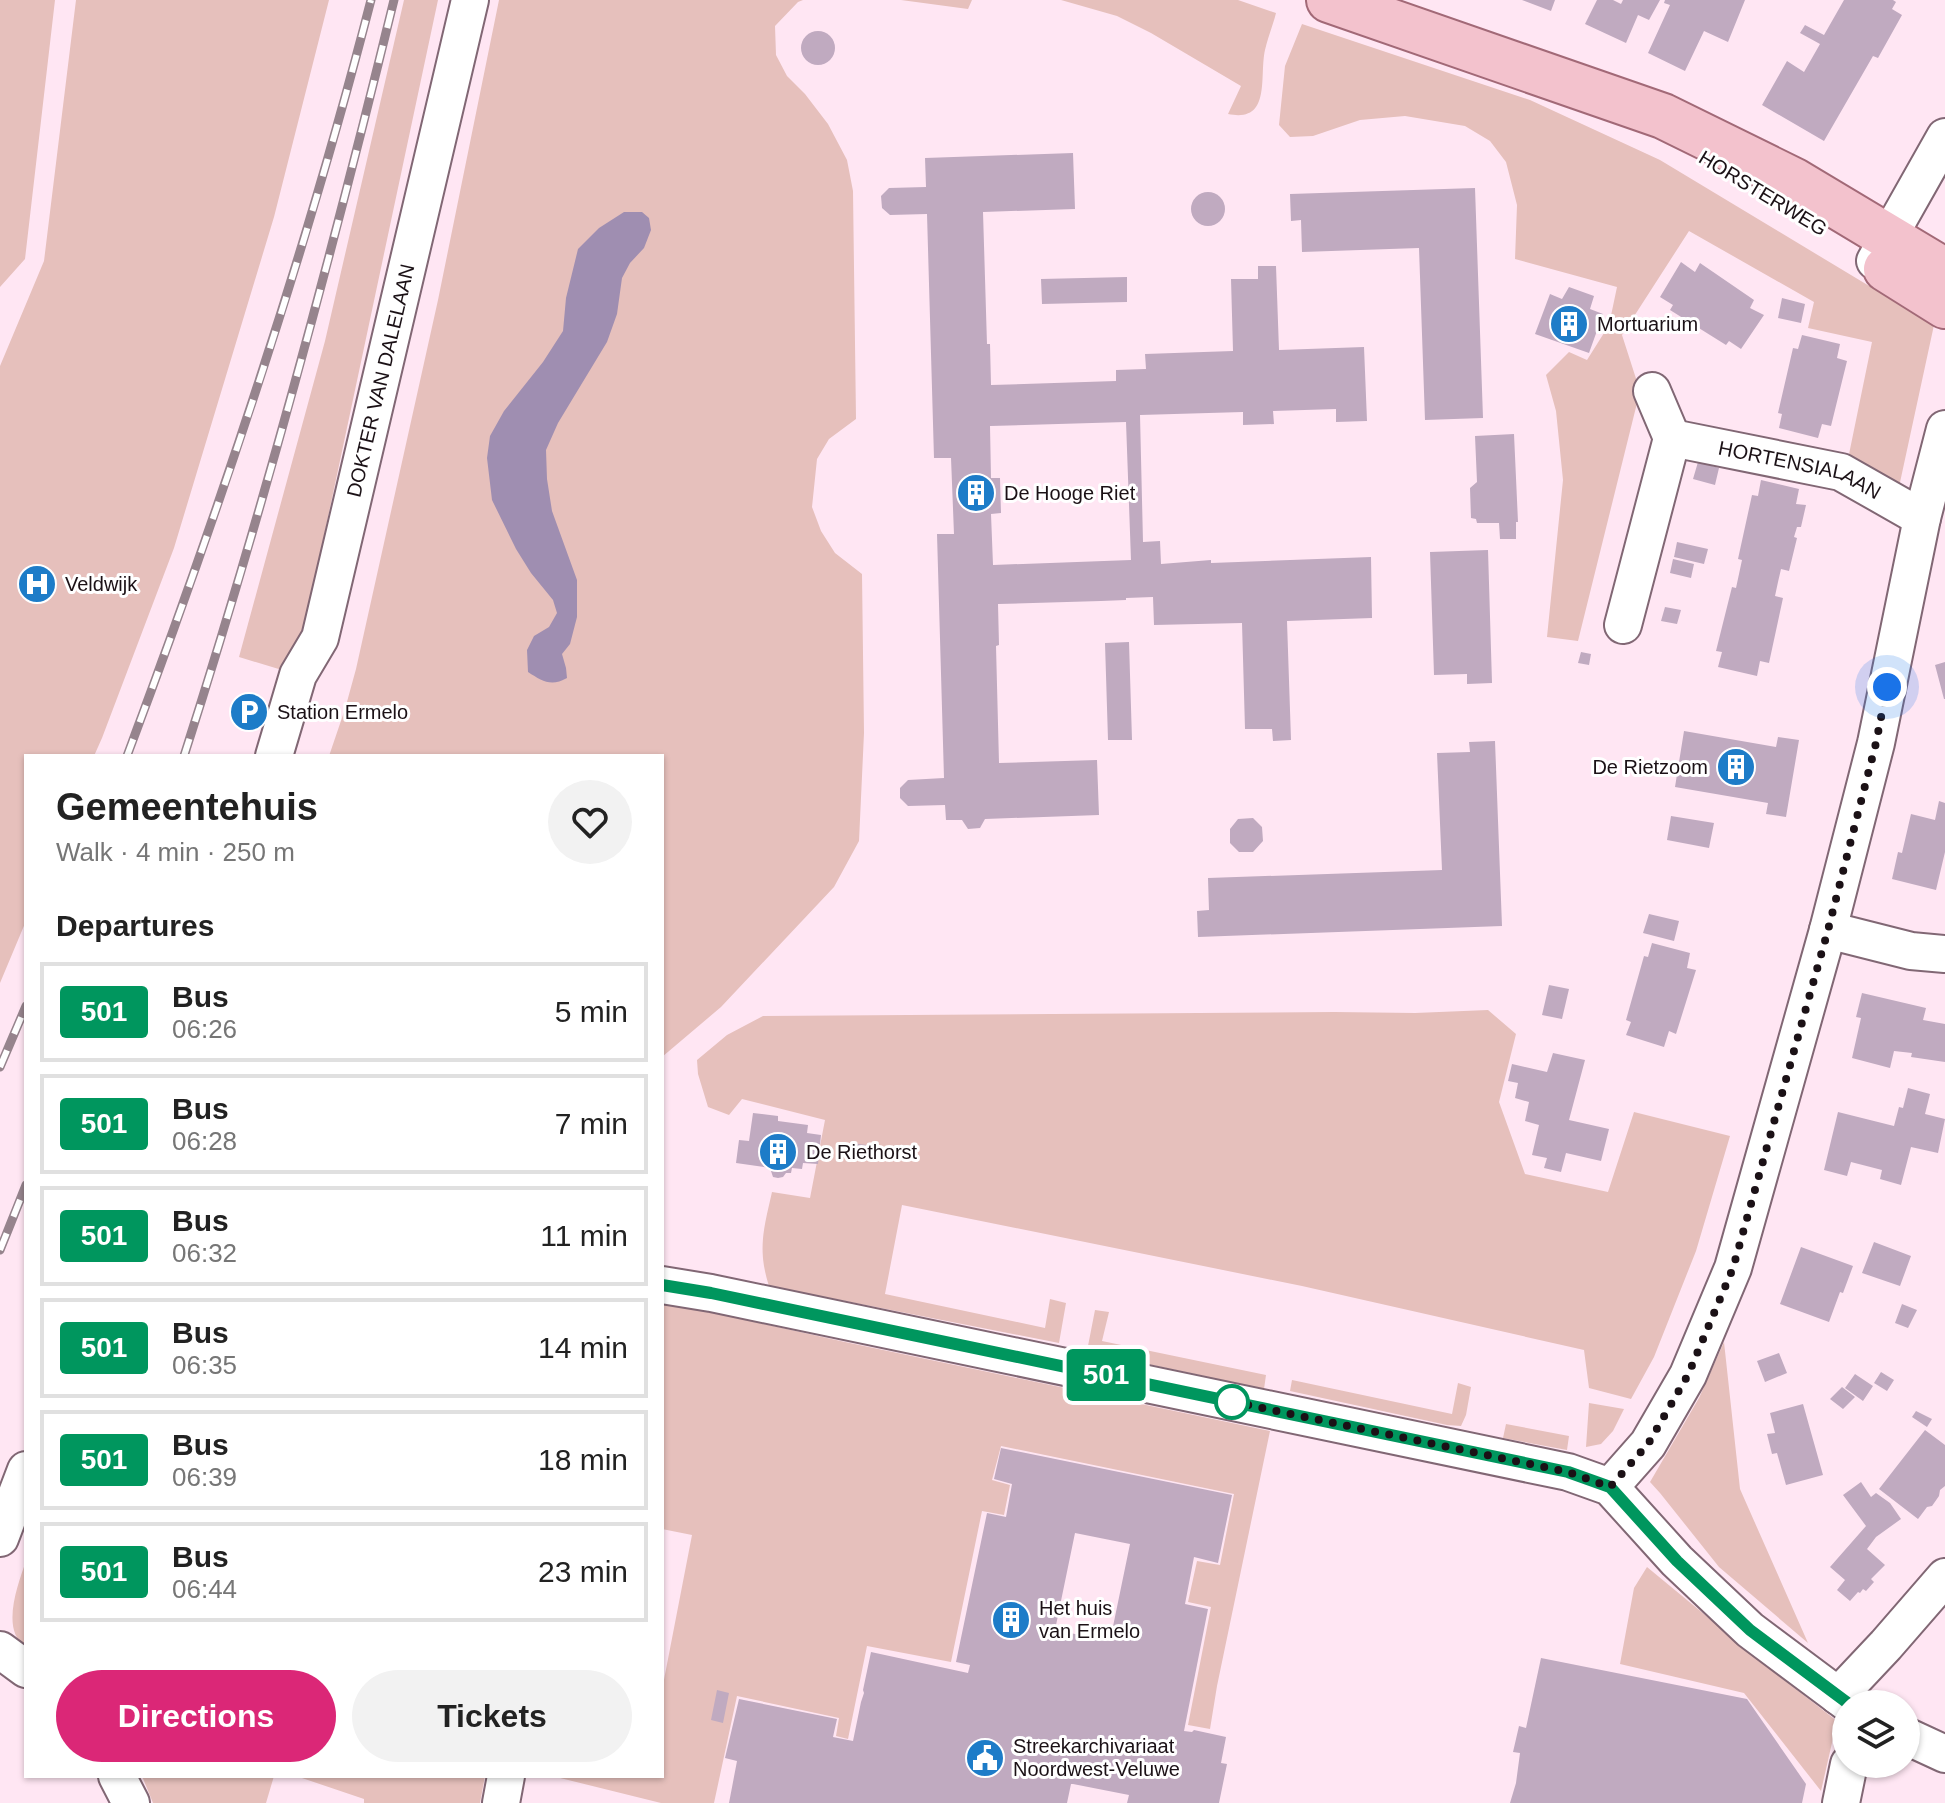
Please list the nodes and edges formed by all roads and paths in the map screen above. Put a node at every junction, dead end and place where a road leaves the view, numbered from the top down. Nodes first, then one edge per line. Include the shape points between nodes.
1 (470, 0) edge
2 (1329, 0) edge
3 (1945, 137) edge
4 (1882, 249) junction
5 (1945, 271) edge
6 (1945, 306) edge
7 (1652, 391) dead end
8 (1945, 429) edge
9 (1672, 438) junction
10 (1922, 518) junction
11 (1623, 625) dead end
12 (275, 754) edge
13 (1828, 930) junction
14 (1945, 954) edge
15 (664, 1285) edge
16 (24, 1475) edge
17 (1610, 1487) junction
18 (0, 1538) edge
19 (1945, 1577) edge
20 (0, 1650) edge
21 (24, 1668) edge
22 (1852, 1690) edge
23 (1832, 1691) edge
24 (1920, 1742) edge
25 (1945, 1754) edge
26 (118, 1778) edge
27 (506, 1778) edge
28 (1846, 1778) edge
29 (131, 1803) edge
30 (501, 1803) edge
31 (1841, 1803) edge

1 - 12 street, DOKTER VAN DALELAAN via 320,638 298,675
2 - 4 main road, HORSTERWEG via 1663,116 1795,181
3 - 4 street
4 - 5 main road, HORSTERWEG
4 - 6 main road, HORSTERWEG
7 - 9 street
8 - 10 street
9 - 10 street, HORTENSIALAAN via 1841,472
9 - 11 street
10 - 13 street via 1876,743
13 - 14 street
13 - 17 street via 1733,1268 1688,1375 1648,1444
15 - 17 street via 1492,1455
16 - 18 street
17 - 23 street via 1750,1630
19 - 22 street
20 - 21 street
24 - 25 street
26 - 29 street
27 - 30 street
28 - 31 street

